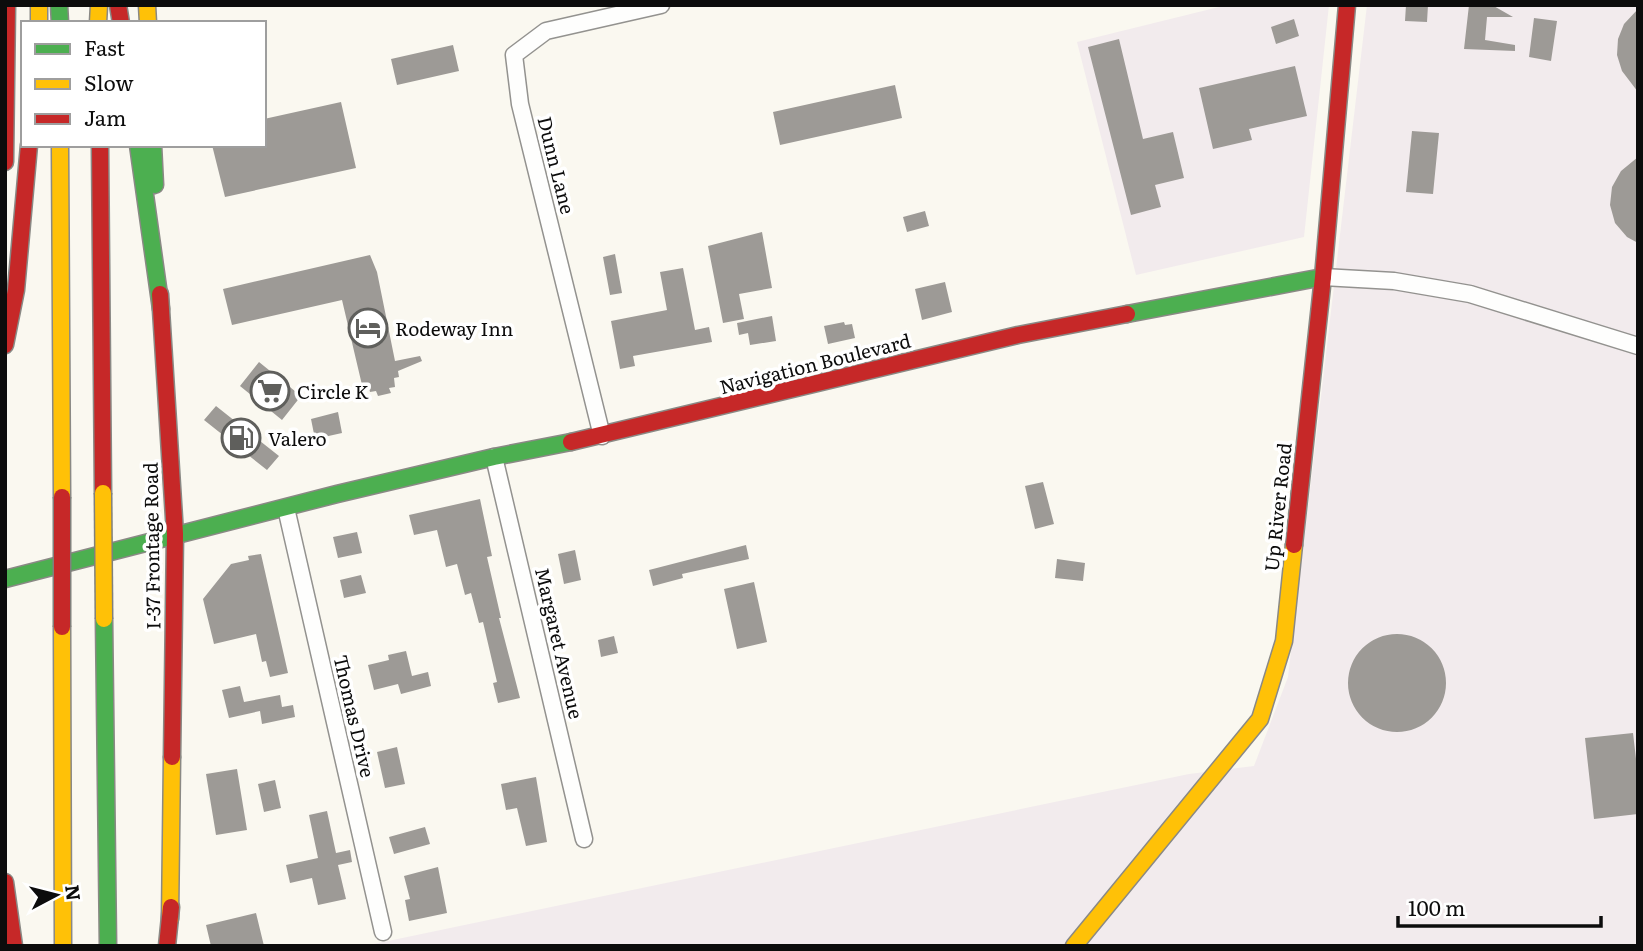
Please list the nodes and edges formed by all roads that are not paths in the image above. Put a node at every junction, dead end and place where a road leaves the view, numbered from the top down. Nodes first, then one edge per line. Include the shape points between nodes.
1 (7, 5) edge
2 (661, 5) edge
3 (1347, 5) edge
4 (6, 56) edge
5 (29, 147) edge
6 (60, 147) edge
7 (100, 147) edge
8 (138, 147) edge
9 (153, 147) edge
10 (5, 162) edge
11 (1323, 277) junction
12 (161, 309) junction
13 (5, 345) edge
14 (1638, 346) edge
15 (602, 436) junction
16 (494, 457) junction
17 (286, 508) junction
18 (175, 534) junction
19 (5, 579) edge
20 (584, 839) dead end
21 (5, 882) edge
22 (383, 932) dead end
23 (14, 946) edge
24 (63, 946) edge
25 (108, 946) edge
26 (168, 946) edge
27 (1074, 946) edge

1 - 4 main road
2 - 15 street, Dunn Lane via 546,31 514,55 520,104
3 - 11 main road, Up River Road
4 - 10 main road
5 - 13 main road via 16,290
6 - 24 main road, bridge
7 - 25 main road, bridge
8 - 12 main road
9 - 12 main road, I-37 Frontage Road
11 - 14 street, Navigation Boulevard via 1394,281 1470,294
11 - 15 main road, Navigation Boulevard via 1018,335
11 - 27 main road, Up River Road via 1284,641 1260,719
12 - 18 main road, I-37 Frontage Road
15 - 16 main road, Navigation Boulevard
16 - 17 main road, Navigation Boulevard
16 - 20 street, Margaret Avenue
17 - 18 main road, Navigation Boulevard
17 - 22 street, Thomas Drive
18 - 19 main road, Navigation Boulevard
18 - 26 main road, I-37 Frontage Road
21 - 23 main road

